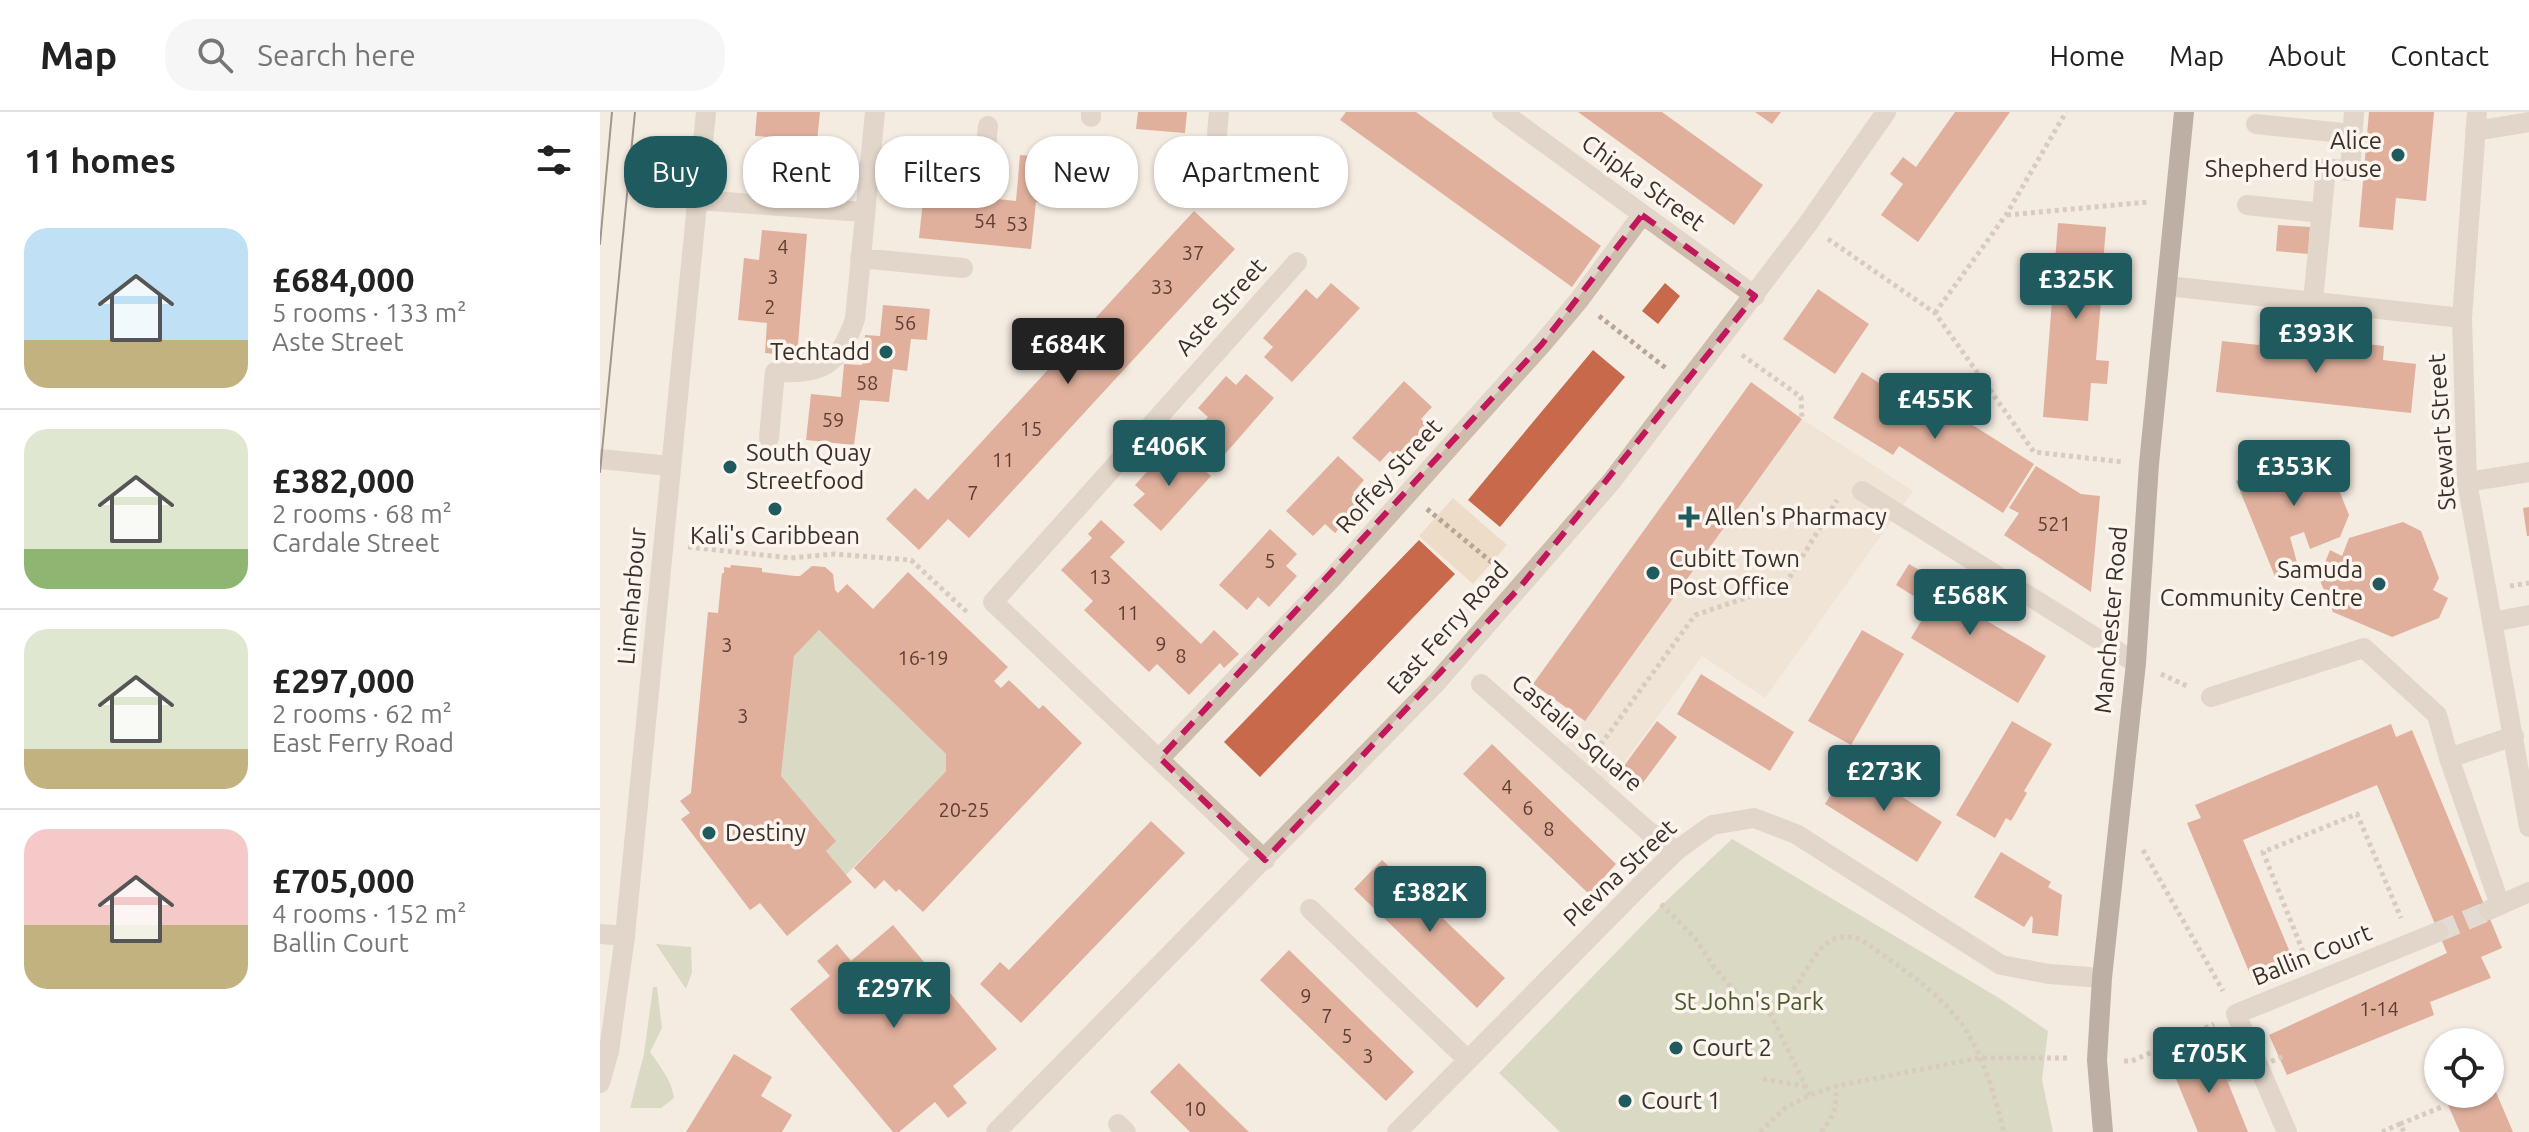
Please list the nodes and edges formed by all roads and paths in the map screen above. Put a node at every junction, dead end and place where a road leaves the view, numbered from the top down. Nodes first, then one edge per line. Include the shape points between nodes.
1 (706, 112) edge
2 (875, 112) edge
3 (1219, 112) edge
4 (1502, 112) edge
5 (1886, 112) edge
6 (2066, 112) edge
7 (2184, 112) edge
8 (2354, 112) edge
9 (2476, 121) edge
10 (2529, 122) edge
11 (2256, 124) dead end
12 (988, 126) dead end
13 (1217, 134) dead end
14 (2352, 134) junction
15 (704, 136) edge
16 (868, 167) junction
17 (2175, 200) junction
18 (727, 202) edge
19 (2247, 205) dead end
20 (697, 208) edge
21 (864, 212) junction
22 (2322, 213) junction
23 (1642, 215) junction
24 (2006, 215) junction
25 (1807, 225) junction
26 (860, 258) junction
27 (1297, 262) dead end
28 (963, 268) dead end
29 (2167, 286) junction
30 (1755, 296) junction
31 (1579, 300) junction
32 (2313, 301) junction
33 (1935, 313) junction
34 (2462, 318) junction
35 (1721, 340) junction
36 (1687, 384) junction
37 (1802, 419) dead end
38 (769, 438) dead end
39 (600, 459) edge
40 (2149, 464) junction
41 (670, 466) junction
42 (2529, 472) edge
43 (2467, 482) junction
44 (1862, 491) joint
45 (1408, 494) junction
46 (663, 545) junction
47 (1521, 586) junction
48 (2529, 615) edge
49 (975, 621) dead end
50 (2492, 622) junction
51 (2136, 663) junction
52 (1481, 684) dead end
53 (2211, 697) joint
54 (2514, 736) junction
55 (1160, 758) junction
56 (2449, 758) junction
57 (1581, 771) junction
58 (2529, 827) edge
59 (2142, 849) dead end
60 (1676, 851) junction
61 (1265, 860) junction
62 (1640, 886) junction
63 (2529, 892) edge
64 (1310, 909) dead end
65 (2438, 932) tunnel mouth
66 (600, 934) edge
67 (625, 936) junction
68 (2411, 942) junction
69 (2102, 978) junction
70 (2315, 982) junction
71 (1767, 1007) junction
72 (2236, 1014) junction
73 (605, 1050) edge
74 (2284, 1056) dead end
75 (1979, 1058) junction
76 (1468, 1060) junction
77 (2097, 1060) junction
78 (1763, 1079) dead end
79 (2227, 1080) dead end
80 (600, 1083) edge
81 (1836, 1086) junction
82 (1805, 1087) junction
83 (1810, 1095) junction
84 (2439, 1108) edge
85 (2400, 1124) junction
86 (1763, 1131) edge
87 (996, 1132) edge
88 (1397, 1132) edge
89 (1821, 1132) edge
90 (2004, 1132) edge
91 (2103, 1132) edge
92 (2287, 1132) edge
93 (2382, 1132) edge
94 (2404, 1132) edge

1 - 15 street, Limeharbour
2 - 16 street
3 - 13 street
4 - 23 street, Chipka Street
5 - 25 street, East Ferry Road
6 - 24 path
7 - 17 main road, Manchester Road
8 - 14 street
9 - 10 street
9 - 34 street, Stewart Street
11 - 14 street
12 - 16 street via 983,177
14 - 22 street via 2350,171 2326,168
16 - 21 street
17 - 24 path
17 - 29 main road, Manchester Road
18 - 21 street
19 - 22 street
20 - 41 street, Limeharbour
21 - 26 street
22 - 32 street
23 - 30 street, Chipka Street
23 - 31 street, Roffey Street
24 - 33 path
25 - 30 street, East Ferry Road
25 - 33 path
26 - 28 street
26 - 38 street via 855,319 847,342 819,369 775,372
27 - 55 street, Aste Street via 993,602
29 - 32 street, Stewart Street
29 - 40 main road, Manchester Road
30 - 35 street, East Ferry Road
31 - 36 path
31 - 45 street, Roffey Street
32 - 34 street, Stewart Street
33 - 40 path via 2034,452
34 - 43 street, Stewart Street
35 - 36 street, East Ferry Road
35 - 37 path via 1801,397
36 - 47 street, East Ferry Road
39 - 41 street
40 - 51 main road, Manchester Road
41 - 46 street, Limeharbour
42 - 43 street
43 - 50 street, Stewart Street
44 - 51 street
44 - 57 path via 1847,485 1785,585 1695,615
45 - 47 path
45 - 55 street, Roffey Street
46 - 49 path via 791,558 834,554 911,560
46 - 67 street, Limeharbour
47 - 61 street, East Ferry Road via 1436,683
48 - 50 street
50 - 54 street, Stewart Street
51 - 53 path
51 - 69 main road, Manchester Road
52 - 57 street, Castalia Square
53 - 56 street via 2364,648 2437,715
54 - 56 street
54 - 58 street, Stewart Street
55 - 61 street
56 - 63 street via 2494,908
57 - 60 street, Castalia Square
59 - 72 path
60 - 62 street, Plevna Street
60 - 69 street, Plevna Street via 1712,825 1754,818 1796,834 2001,965
61 - 87 street, East Ferry Road
62 - 71 path via 1695,938 1745,1003
62 - 76 street, Plevna Street
64 - 76 street
65 - 68 street, Ballin Court
66 - 67 street
67 - 73 street, Limeharbour
68 - 70 street, Ballin Court
68 - 70 path via 2357,814 2263,852
69 - 77 main road, Manchester Road
70 - 72 street, Ballin Court
71 - 75 path via 1790,995 1825,943 1851,936 1921,982 1958,1019
71 - 82 path
72 - 77 path via 2132,1061
72 - 92 street, Ballin Court
73 - 80 street, Limeharbour
74 - 79 path, bridge
75 - 77 path
75 - 81 path
75 - 90 path
76 - 88 street, Plevna Street
77 - 91 main road, Manchester Road
78 - 82 path
81 - 83 path
81 - 89 path via 1833,1117
82 - 83 path
83 - 86 path via 1785,1108
84 - 85 path
85 - 93 path
85 - 94 path

